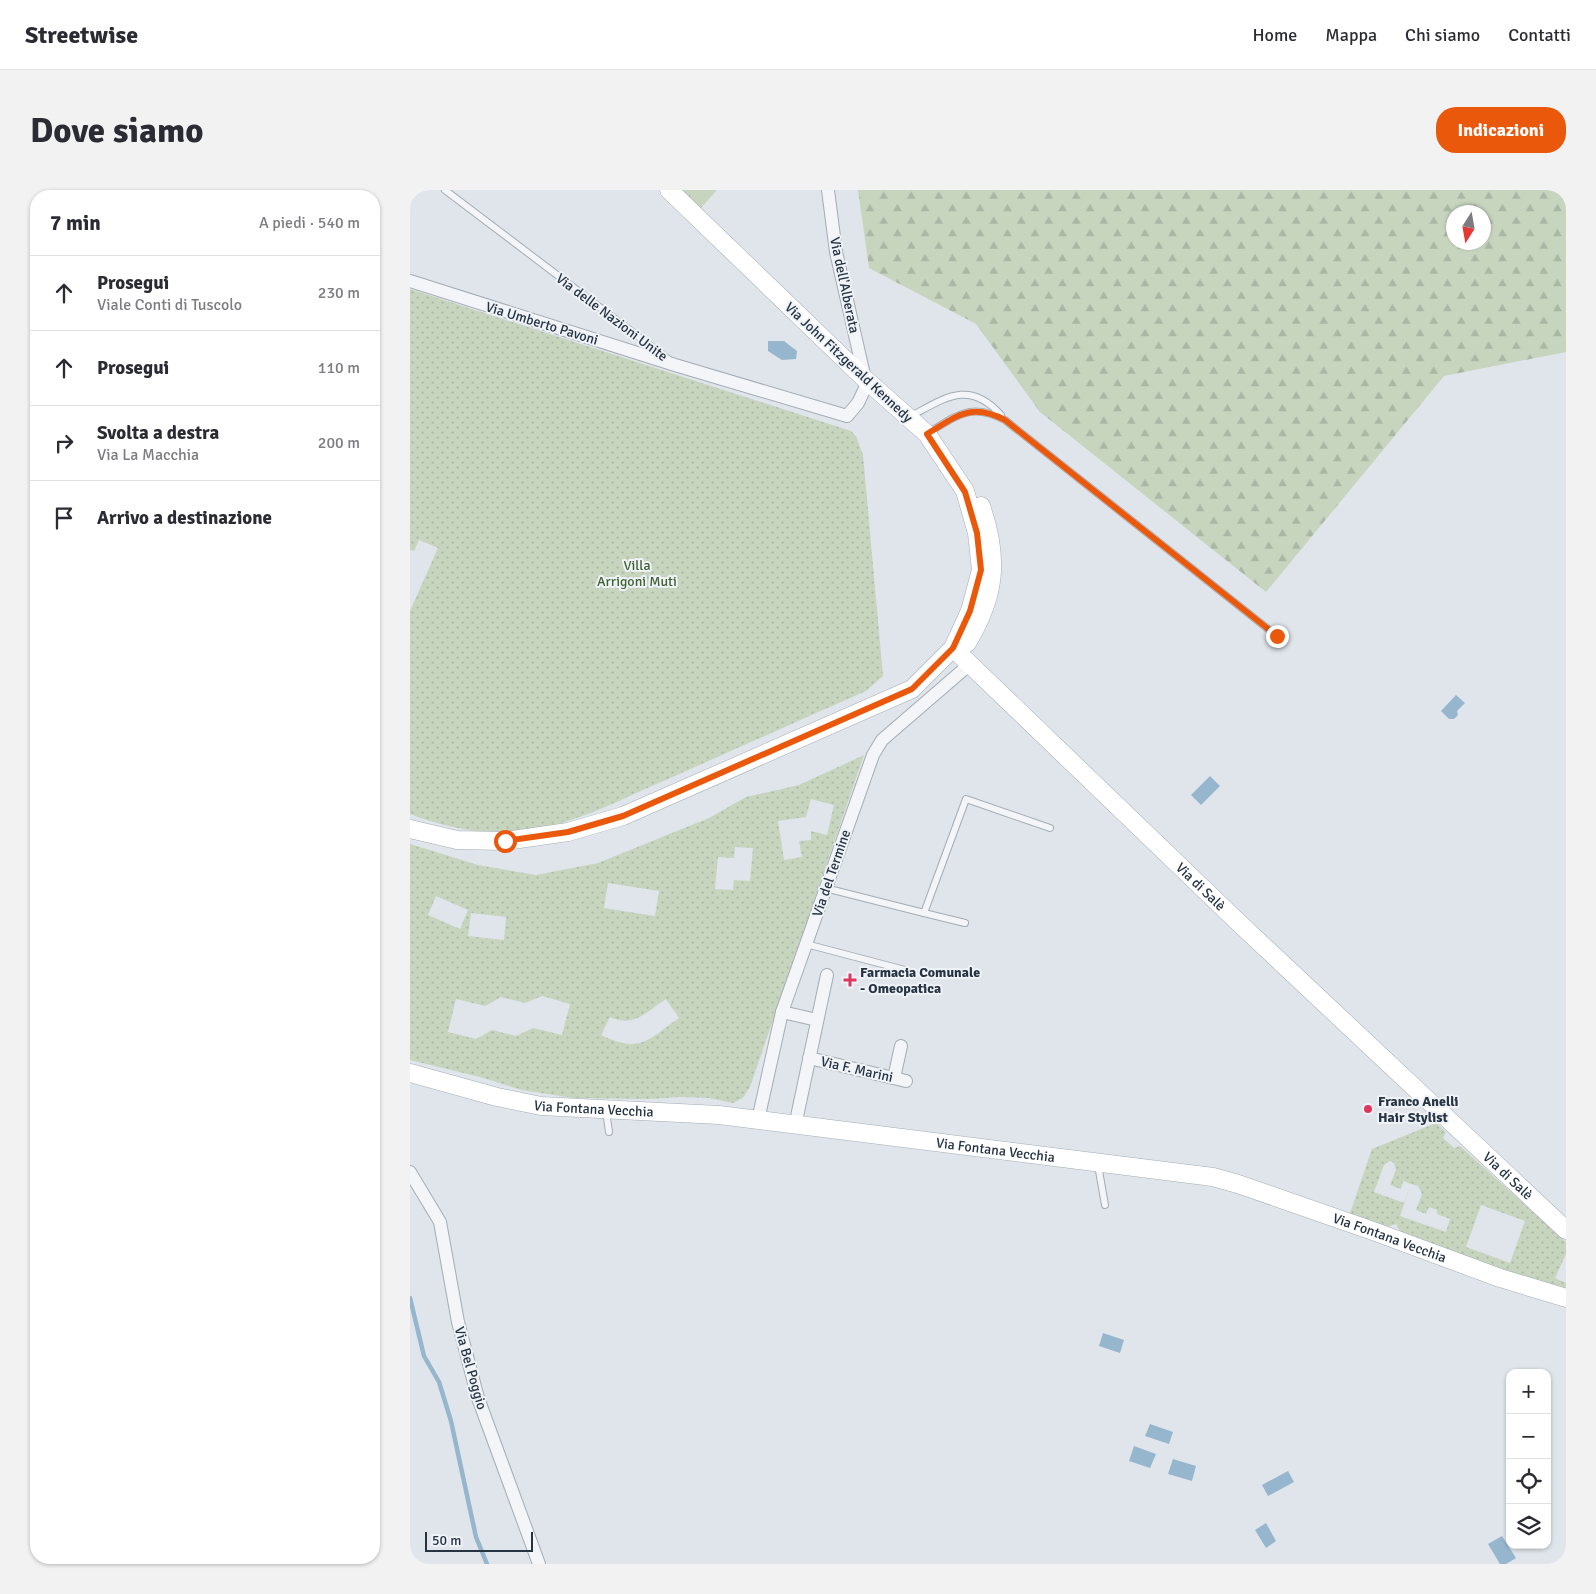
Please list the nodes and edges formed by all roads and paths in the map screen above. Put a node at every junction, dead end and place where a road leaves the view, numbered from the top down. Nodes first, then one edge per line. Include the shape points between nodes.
1 (445, 190) edge
2 (669, 190) edge
3 (828, 190) edge
4 (410, 281) edge
5 (675, 364) junction
6 (866, 380) junction
7 (908, 417) junction
8 (1005, 420) junction
9 (927, 434) junction
10 (1277, 636) dead end
11 (961, 656) junction
12 (1050, 828) dead end
13 (410, 830) edge
14 (825, 888) junction
15 (924, 913) junction
16 (965, 923) dead end
17 (806, 944) junction
18 (905, 970) dead end
19 (827, 975) dead end
20 (782, 1012) junction
21 (817, 1020) junction
22 (901, 1046) dead end
23 (809, 1058) junction
24 (410, 1073) edge
25 (605, 1110) junction
26 (758, 1120) junction
27 (795, 1126) junction
28 (609, 1132) dead end
29 (1098, 1164) junction
30 (410, 1172) edge
31 (1105, 1205) dead end
32 (1566, 1230) edge
33 (1566, 1298) edge
34 (539, 1564) edge

1 - 5 lane, Via delle Nazioni Unite
2 - 6 main road, Via John Fitzgerald Kennedy
3 - 6 street, Via dell'Alberata via 836,252
4 - 5 street, Via Umberto Pavoni
5 - 6 street, Via delle Nazioni Unite via 847,416 858,403
6 - 7 main road, Via John Fitzgerald Kennedy
7 - 8 lane via 943,399 967,393 989,402
7 - 9 main road, Via John Fitzgerald Kennedy
8 - 9 lane via 988,411 963,412
8 - 10 lane
9 - 11 main road, Via John Fitzgerald Kennedy via 952,455 974,484 990,532 994,563 986,608
11 - 13 main road, Via John Fitzgerald Kennedy via 912,689 601,824 494,842 457,840
11 - 14 street, Via del Termine via 882,740 868,767
11 - 32 main road, Via di Salè
12 - 15 lane via 966,799
14 - 15 lane
14 - 17 street, Via del Termine
15 - 16 lane
17 - 18 lane
17 - 20 street, Via del Termine
19 - 21 street
20 - 21 street
20 - 26 street, Via del Termine
21 - 23 street
22 - 23 street, Via F. Marini via 900,1079
23 - 27 street
24 - 25 main road, Via Fontana Vecchia via 525,1103
25 - 26 main road, Via Fontana Vecchia
25 - 28 lane
26 - 27 main road, Via Fontana Vecchia
27 - 29 main road, Via Fontana Vecchia
29 - 31 lane
29 - 33 main road, Via Fontana Vecchia via 1228,1181 1500,1278
30 - 34 street, Via Bel Poggio via 440,1222 458,1322 478,1398

